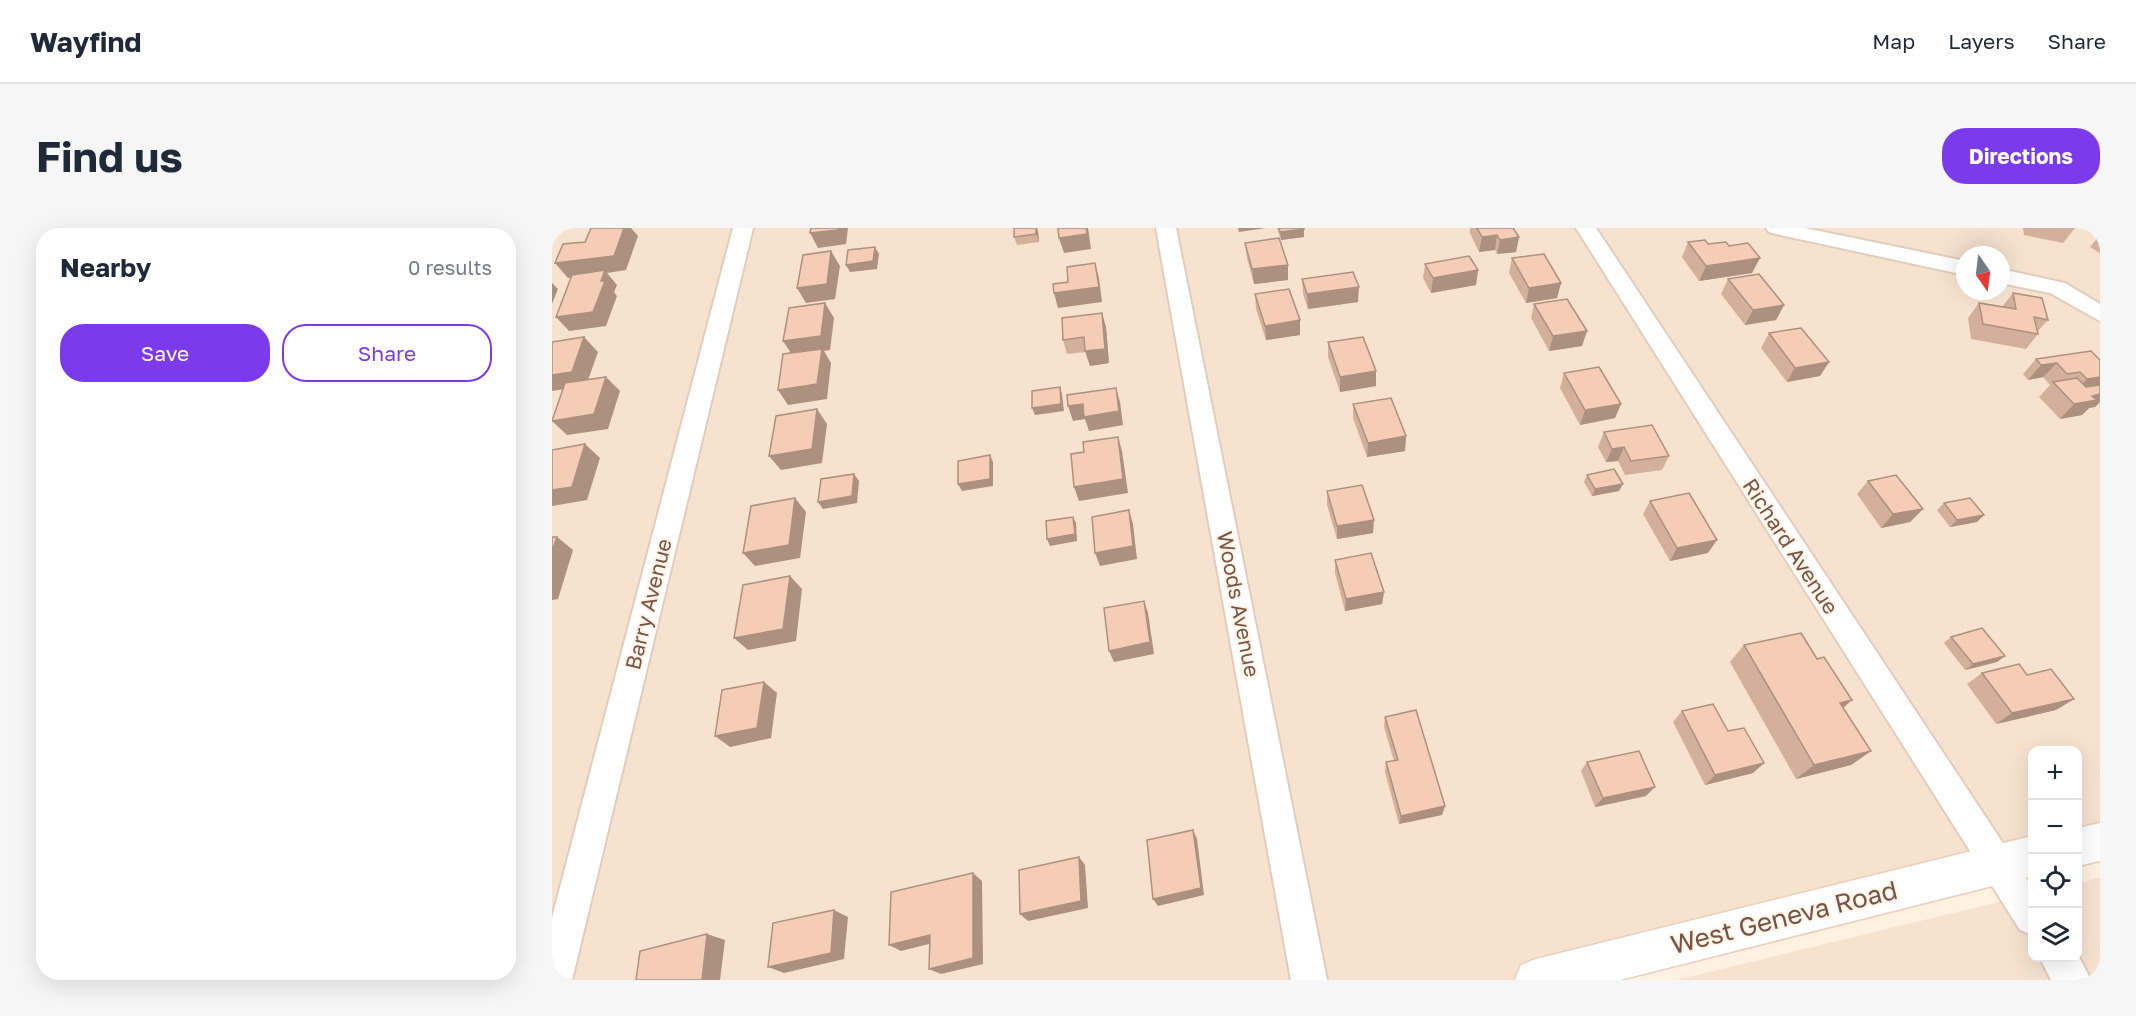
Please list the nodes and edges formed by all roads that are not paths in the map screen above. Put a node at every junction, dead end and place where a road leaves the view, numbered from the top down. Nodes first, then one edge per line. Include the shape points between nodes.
1 (743, 228) edge
2 (1166, 228) edge
3 (1586, 228) edge
4 (1776, 228) edge
5 (1956, 266) edge
6 (2010, 278) edge
7 (2100, 314) edge
8 (2100, 842) edge
9 (2082, 846) edge
10 (2015, 860) edge
11 (2029, 908) edge
12 (2061, 962) edge
13 (554, 980) edge
14 (1309, 980) edge
15 (1536, 980) edge
16 (2073, 980) edge

1 - 13 street, Barry Avenue
2 - 14 street, Woods Avenue
3 - 10 street, Richard Avenue
4 - 5 street
6 - 7 street via 2057,288
8 - 9 main road
10 - 11 street, Richard Avenue
10 - 15 main road, West Geneva Road
12 - 16 street

